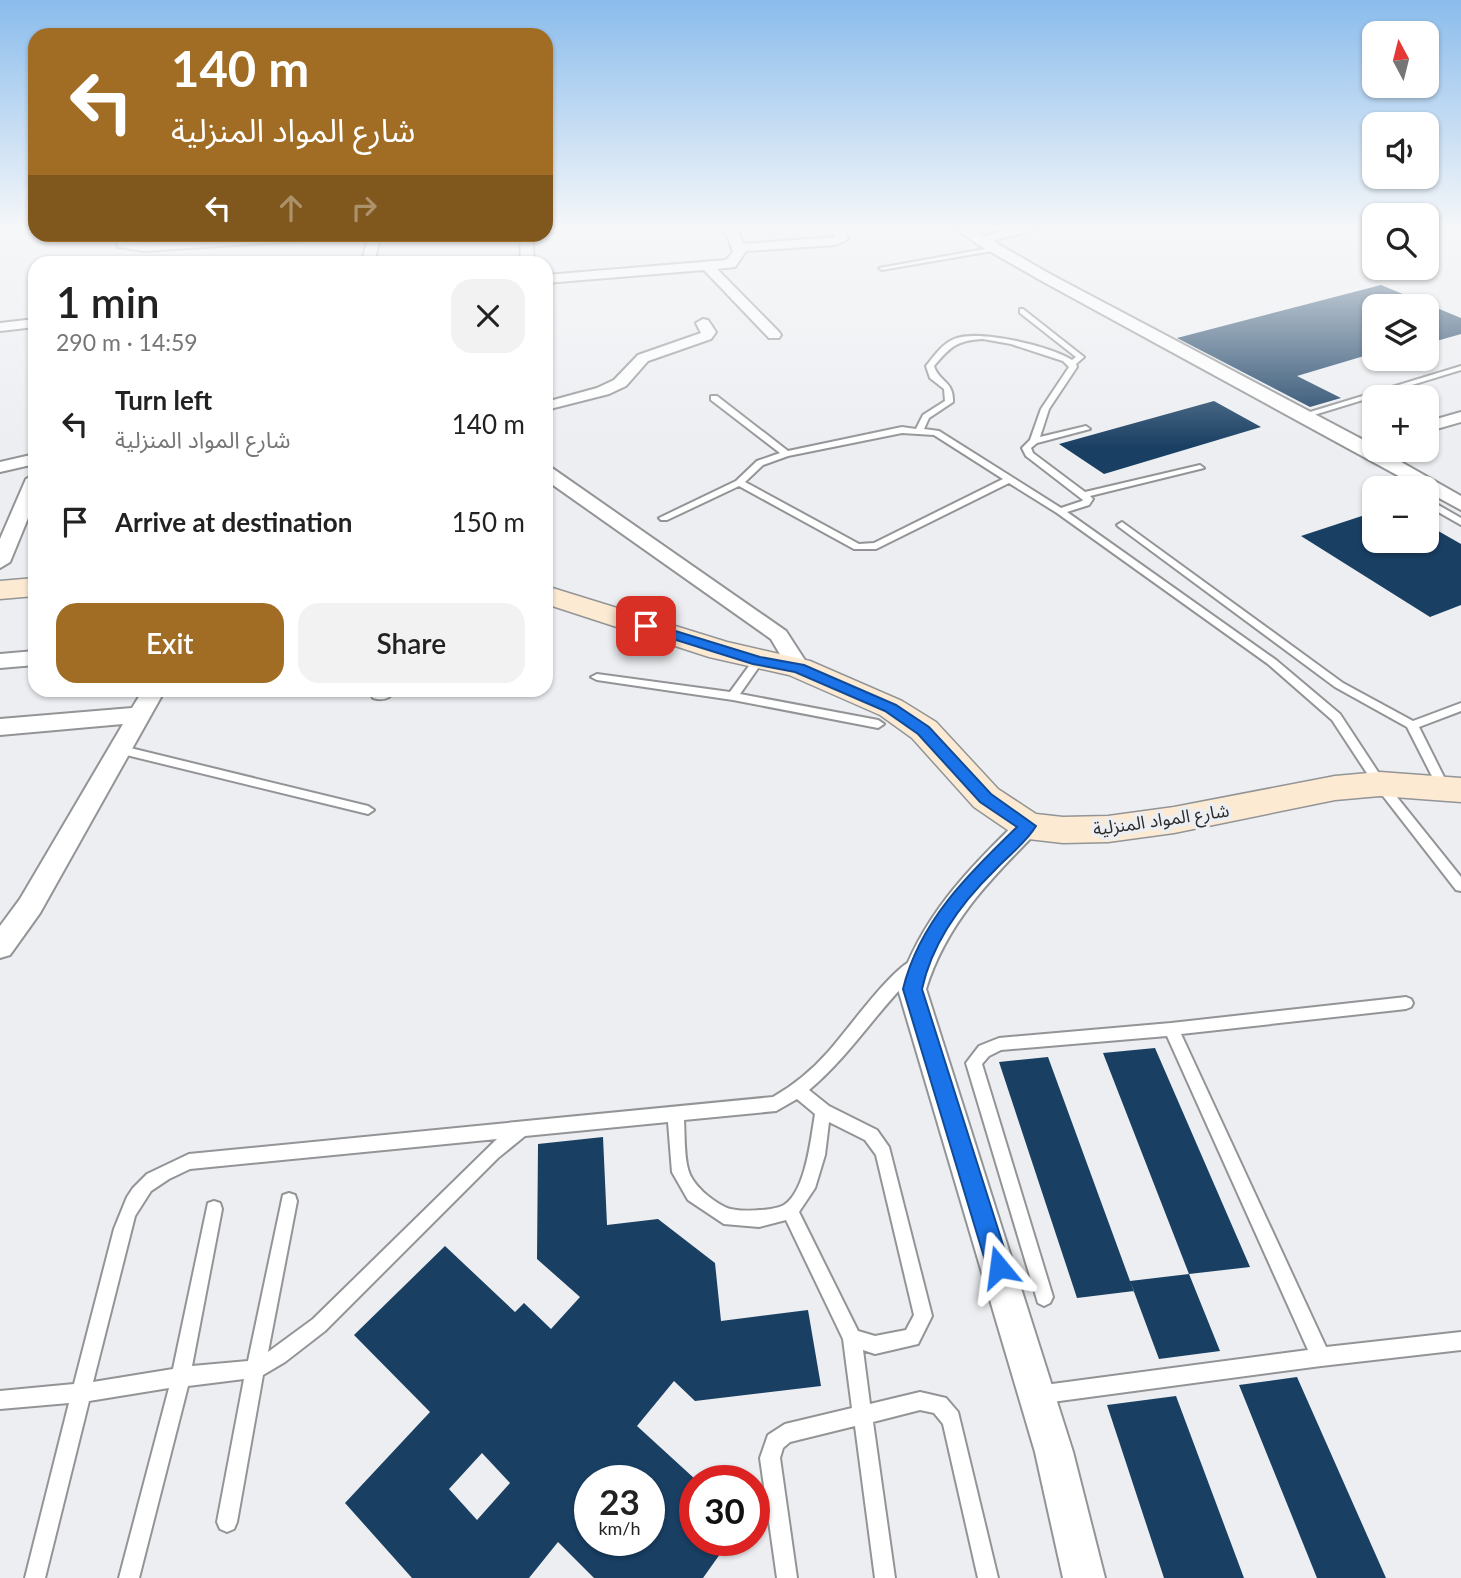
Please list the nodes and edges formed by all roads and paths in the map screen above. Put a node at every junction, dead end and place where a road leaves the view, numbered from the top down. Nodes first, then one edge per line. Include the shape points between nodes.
1 (740, 300) edge
2 (1088, 300) edge
3 (1023, 311) dead end
4 (703, 323) dead end
5 (28, 324) edge
6 (0, 327) edge
7 (774, 335) dead end
8 (1072, 364) junction
9 (1461, 368) edge
10 (714, 398) dead end
11 (553, 401) edge
12 (1301, 416) junction
13 (1461, 417) edge
14 (1439, 423) edge
15 (1086, 429) dead end
16 (920, 430) junction
17 (1034, 441) junction
18 (1362, 444) edge
19 (786, 454) junction
20 (28, 461) edge
21 (1393, 462) edge
22 (0, 467) edge
23 (1200, 468) dead end
24 (553, 477) edge
25 (1007, 480) junction
26 (739, 483) junction
27 (1084, 495) junction
28 (28, 496) edge
29 (1461, 504) edge
30 (1439, 509) edge
31 (1060, 510) junction
32 (664, 518) dead end
33 (1461, 522) edge
34 (1122, 525) dead end
35 (0, 562) edge
36 (28, 588) edge
37 (0, 590) edge
38 (553, 597) edge
39 (28, 659) edge
40 (758, 660) junction
41 (0, 661) edge
42 (799, 668) junction
43 (597, 677) dead end
44 (733, 696) junction
45 (150, 697) edge
46 (1461, 707) edge
47 (139, 715) junction
48 (878, 724) dead end
49 (1412, 725) junction
50 (0, 727) edge
51 (118, 749) junction
52 (1380, 784) junction
53 (1452, 789) edge
54 (368, 810) dead end
55 (1028, 826) junction
56 (1461, 886) edge
57 (0, 947) edge
58 (918, 962) junction
59 (1406, 1003) dead end
60 (1171, 1029) junction
61 (799, 1091) junction
62 (823, 1111) junction
63 (676, 1116) junction
64 (519, 1131) junction
65 (289, 1200) dead end
66 (215, 1209) dead end
67 (790, 1211) junction
68 (1044, 1297) dead end
69 (852, 1338) junction
70 (1461, 1341) edge
71 (1321, 1357) junction
72 (254, 1369) junction
73 (180, 1377) junction
74 (81, 1393) junction
75 (1037, 1395) junction
76 (0, 1400) edge
77 (861, 1413) junction
78 (227, 1522) dead end
79 (35, 1578) edge
80 (129, 1578) edge
81 (787, 1578) edge
82 (885, 1578) edge
83 (988, 1578) edge
84 (1084, 1578) edge

1 - 7 street
2 - 12 street
3 - 8 lane via 1080,357
4 - 11 street via 709,332 706,336 643,358 620,383
5 - 6 street
8 - 16 lane via 995,339 958,340 930,366 948,389 949,402 926,416
8 - 17 lane via 1045,409
9 - 12 lane
10 - 19 lane
12 - 18 street
13 - 14 street
15 - 17 lane
16 - 19 lane
16 - 25 lane via 936,433
17 - 27 lane via 1026,448 1029,454
19 - 26 lane via 760,463
20 - 22 street
21 - 29 street
23 - 27 lane
24 - 42 street via 779,635
25 - 26 lane via 876,546 857,547
25 - 31 lane
26 - 32 lane
27 - 31 lane via 1086,503
28 - 35 street
30 - 33 lane
31 - 52 lane via 1272,662 1336,718
34 - 49 lane via 1339,685
36 - 37 street
38 - 40 street, شارع المواد المنزلية
39 - 41 street
40 - 42 street, شارع المواد المنزلية
40 - 44 lane
42 - 55 street, شارع المواد المنزلية via 891,708 924,730 986,798
43 - 44 lane
44 - 48 lane
45 - 47 street
46 - 49 lane
47 - 50 street
47 - 51 street
49 - 53 lane
51 - 54 lane
51 - 57 street via 30,906
52 - 53 street, شارع المواد المنزلية
52 - 55 street, شارع المواد المنزلية via 1122,827 1063,830
52 - 56 lane
55 - 58 street via 943,919
58 - 61 lane via 893,983
58 - 75 street via 912,989
59 - 60 lane
60 - 68 lane via 999,1044 984,1051 974,1063
60 - 71 lane
61 - 62 lane
61 - 63 lane via 776,1104
62 - 67 lane via 807,1188
62 - 69 lane via 871,1135 883,1152 923,1316 912,1338 875,1345
63 - 64 lane
63 - 67 lane via 680,1172 694,1194 724,1216 759,1219
64 - 72 lane via 318,1325
64 - 74 lane via 189,1162 153,1177 132,1198
65 - 72 lane
66 - 73 lane
67 - 69 lane
69 - 77 lane
70 - 71 lane
71 - 75 lane
72 - 73 lane
72 - 78 lane
73 - 74 lane
73 - 80 lane
74 - 76 lane
74 - 79 lane
75 - 84 street
77 - 81 lane via 785,1434 775,1442 770,1458
77 - 82 lane
77 - 83 lane via 920,1401 939,1405 951,1419

